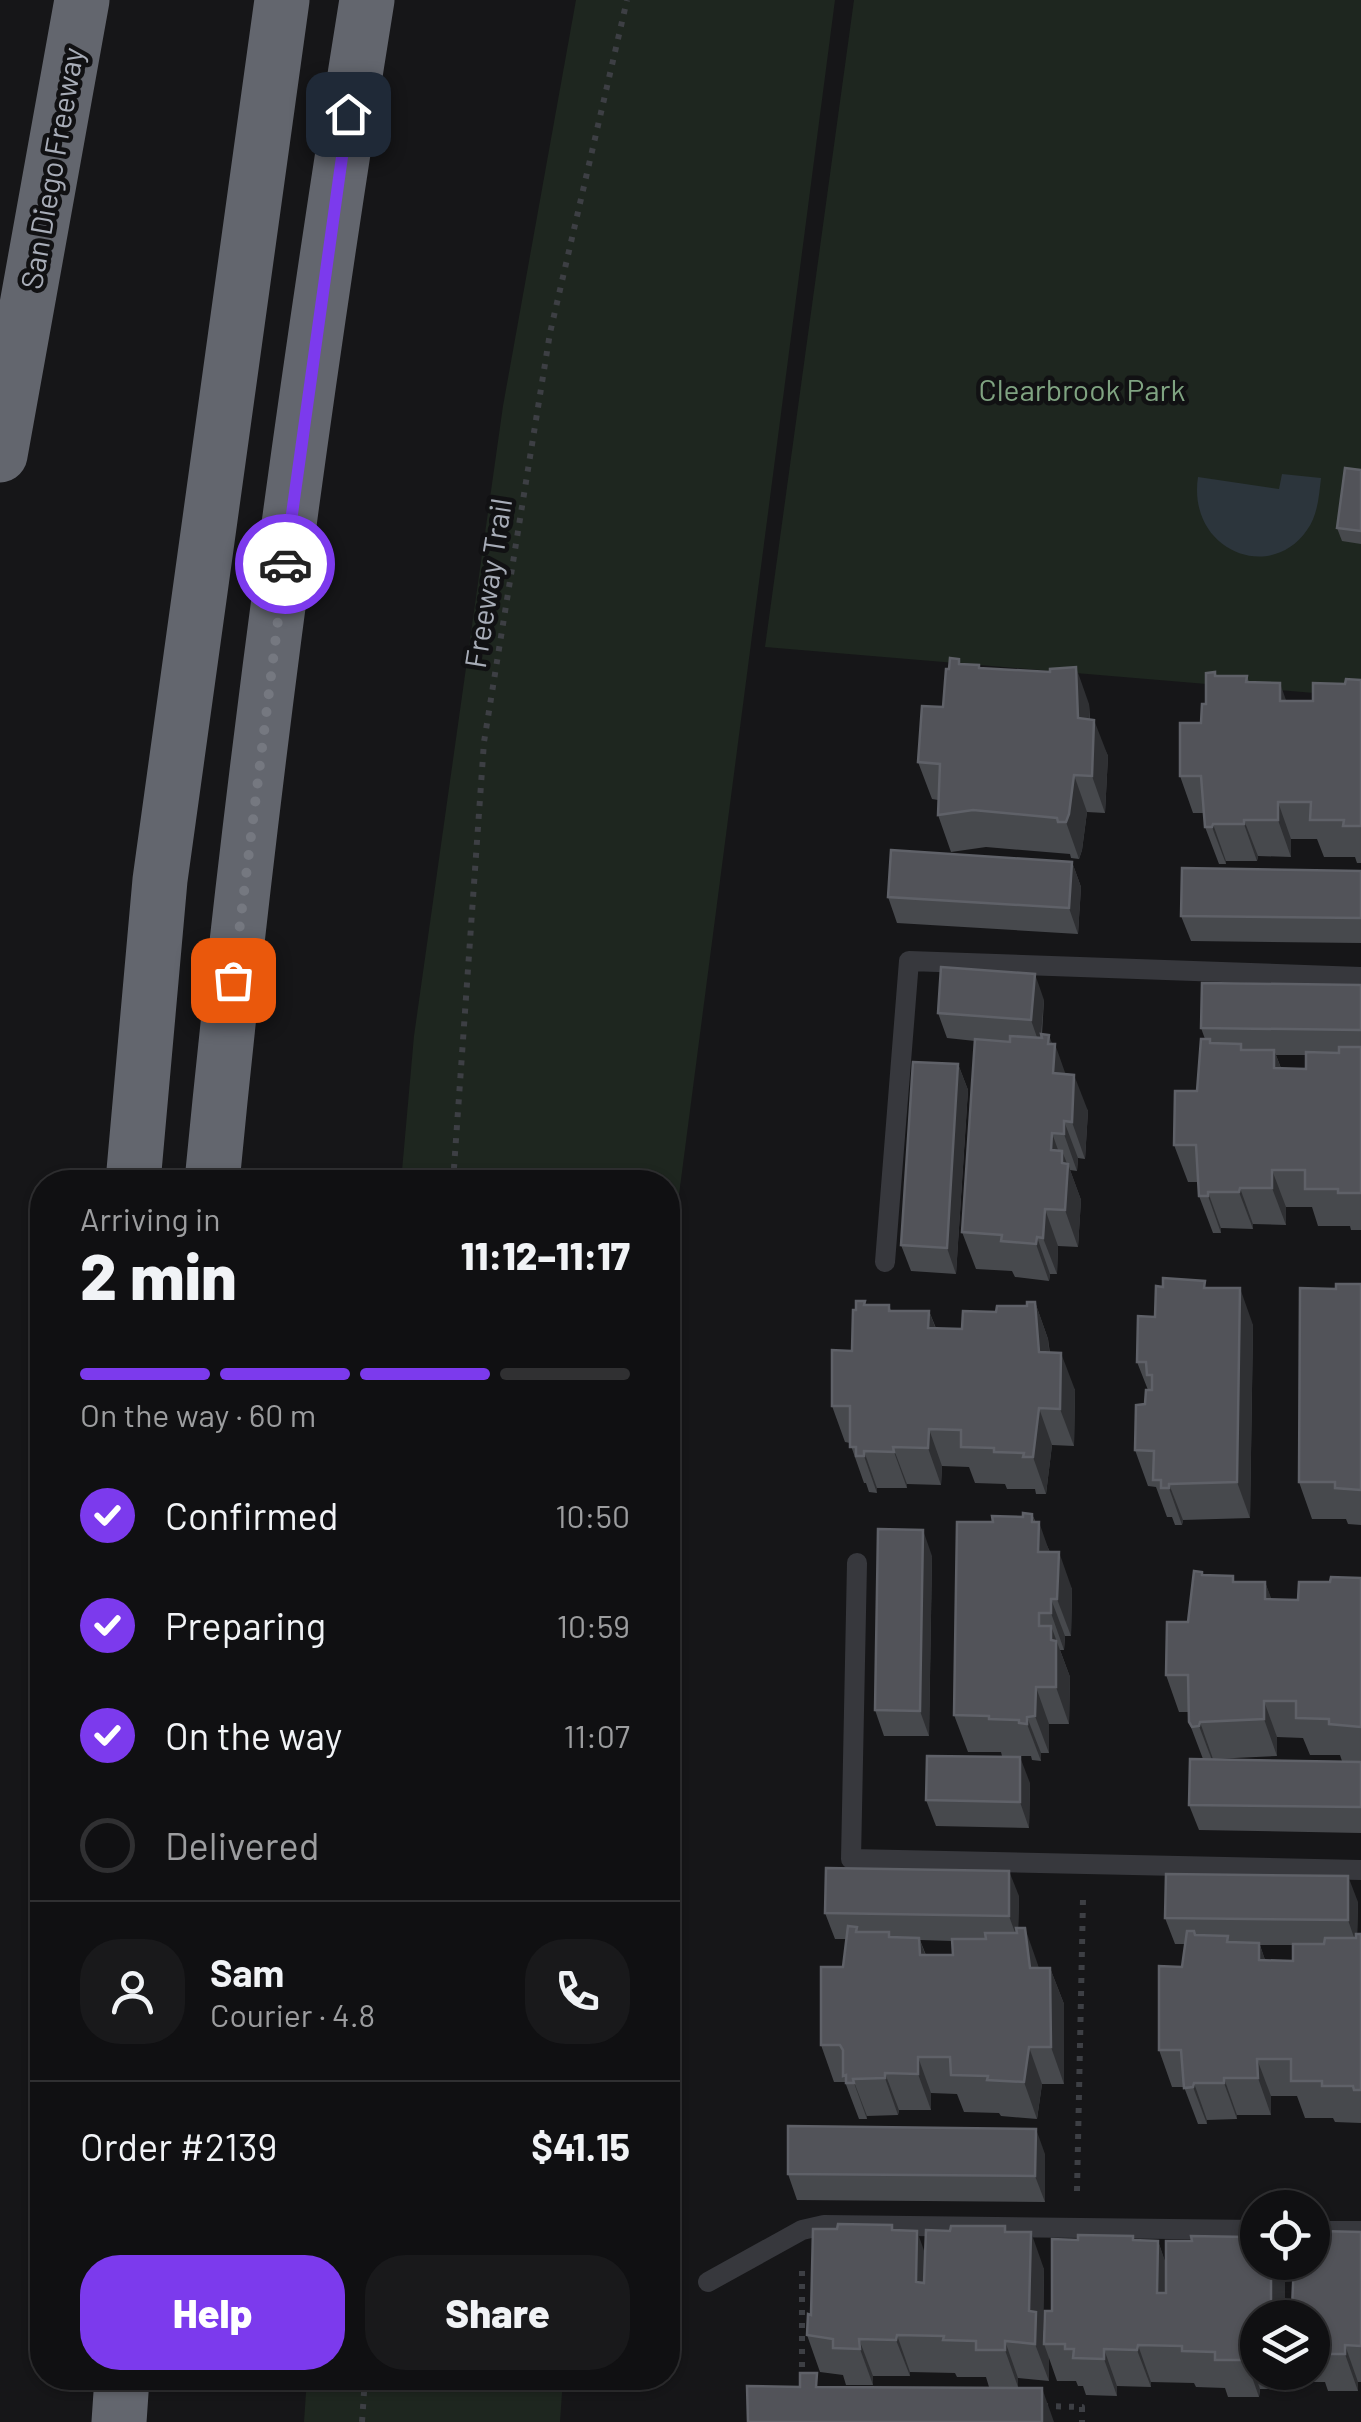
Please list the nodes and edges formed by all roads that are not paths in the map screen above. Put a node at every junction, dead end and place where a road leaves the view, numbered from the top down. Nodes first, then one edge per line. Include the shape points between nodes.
1 (82, 0) edge
2 (282, 0) edge
3 (366, 0) edge
4 (0, 455) edge
5 (1361, 977) edge
6 (134, 1170) edge
7 (213, 1170) edge
8 (885, 1262) dead end
9 (857, 1563) dead end
10 (1361, 1870) edge
11 (1240, 2230) edge
12 (1330, 2231) edge
13 (1361, 2231) edge
14 (708, 2282) dead end
15 (121, 2390) edge
16 (119, 2422) edge

1 - 4 highway, San Diego Freeway
2 - 6 highway via 160,880
3 - 7 highway via 278,614
5 - 8 lane via 909,961
9 - 10 lane via 851,1860
11 - 14 lane via 824,2226 802,2230
12 - 13 lane
15 - 16 highway

